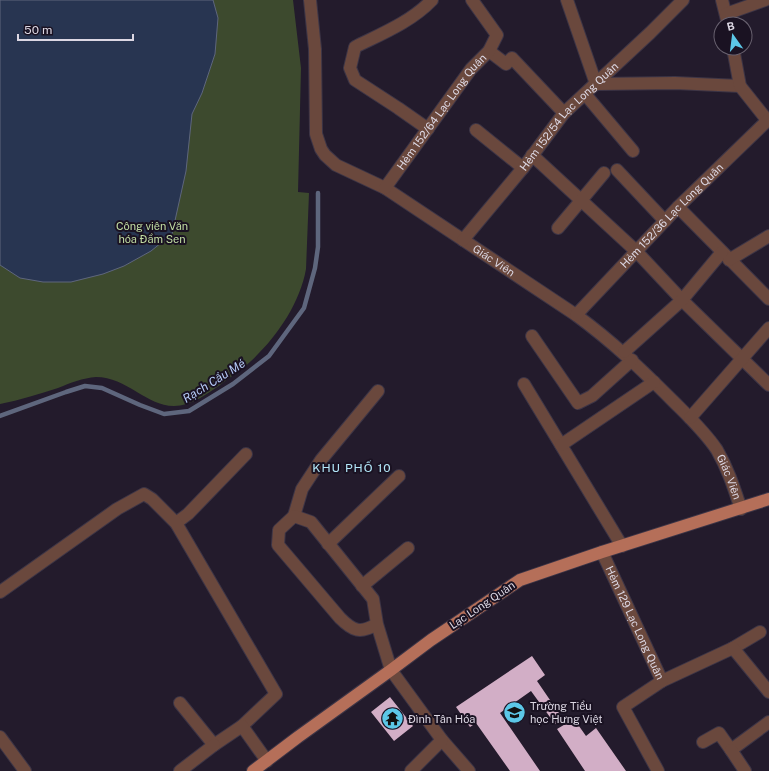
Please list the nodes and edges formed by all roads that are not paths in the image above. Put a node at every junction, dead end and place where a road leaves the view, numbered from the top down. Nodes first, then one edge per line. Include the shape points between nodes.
1 (310, 0) edge
2 (432, 0) edge
3 (472, 0) edge
4 (567, 0) edge
5 (683, 0) edge
6 (722, 0) edge
7 (766, 0) edge
8 (726, 16) edge
9 (733, 16) edge
10 (489, 51) junction
11 (734, 56) edge
12 (596, 84) junction
13 (740, 86) junction
14 (585, 94) junction
15 (564, 113) junction
16 (768, 119) edge
17 (428, 130) junction
18 (476, 130) dead end
19 (633, 151) dead end
20 (532, 155) junction
21 (523, 168) junction
22 (617, 170) dead end
23 (604, 173) dead end
24 (385, 188) junction
25 (582, 201) junction
26 (678, 207) junction
27 (665, 221) junction
28 (558, 228) dead end
29 (769, 236) edge
30 (463, 240) junction
31 (636, 252) junction
32 (726, 256) junction
33 (769, 299) edge
34 (682, 300) junction
35 (576, 315) junction
36 (769, 328) edge
37 (532, 336) dead end
38 (628, 356) junction
39 (741, 359) junction
40 (654, 382) junction
41 (524, 384) dead end
42 (769, 385) edge
43 (378, 391) dead end
44 (690, 418) junction
45 (561, 445) junction
46 (246, 454) dead end
47 (399, 476) dead end
48 (769, 499) edge
49 (740, 509) junction
50 (294, 516) junction
51 (176, 523) junction
52 (328, 544) junction
53 (622, 546) junction
54 (408, 548) dead end
55 (602, 552) junction
56 (362, 586) junction
57 (0, 592) edge
58 (377, 624) junction
59 (760, 632) dead end
60 (733, 648) junction
61 (391, 670) junction
62 (662, 681) junction
63 (769, 692) edge
64 (180, 703) dead end
65 (769, 722) edge
66 (242, 726) junction
67 (0, 737) edge
68 (442, 740) junction
69 (703, 742) dead end
70 (214, 745) junction
71 (731, 750) junction
72 (267, 761) junction
73 (25, 771) edge
74 (180, 771) edge
75 (253, 771) edge
76 (412, 771) edge
77 (469, 771) edge
78 (658, 771) edge
79 (745, 771) edge

1 - 24 street, Giác Viên via 315,49 318,142 325,155 336,165
2 - 17 street via 392,29 355,47 350,68 355,80
3 - 10 street, Hẻm 152/64 Lạc Long Quân via 497,36
4 - 12 street
5 - 12 street, Hẻm 152/54 Lạc Long Quân
6 - 8 street
7 - 9 street
10 - 15 street via 506,64 512,58
10 - 17 street, Hẻm 152/64 Lạc Long Quân via 471,70
11 - 13 street
12 - 13 street via 674,83
12 - 14 street, Hẻm 152/54 Lạc Long Quân
13 - 16 street
14 - 15 street, Hẻm 152/54 Lạc Long Quân
14 - 19 street
15 - 20 street, Hẻm 152/54 Lạc Long Quân
16 - 26 street, Hẻm 152/36 Lạc Long Quân
17 - 24 street, Hẻm 152/64 Lạc Long Quân
18 - 21 street
20 - 21 street, Hẻm 152/54 Lạc Long Quân
20 - 25 street
21 - 30 street, Hẻm 152/54 Lạc Long Quân
22 - 27 street
23 - 25 street
24 - 30 street, Giác Viên
25 - 28 street
25 - 31 street
26 - 27 street, Hẻm 152/36 Lạc Long Quân
26 - 32 street
27 - 31 street, Hẻm 152/36 Lạc Long Quân
29 - 32 street
30 - 35 street, Giác Viên
31 - 34 street
31 - 35 street, Hẻm 152/36 Lạc Long Quân
32 - 33 street
32 - 34 street
34 - 38 street
34 - 39 street
35 - 38 street, Giác Viên
36 - 39 street
37 - 38 street via 578,403 592,396
38 - 40 street, Giác Viên
39 - 42 street
39 - 44 street
40 - 44 street, Giác Viên
40 - 45 street
41 - 45 street
43 - 50 street via 321,460 302,489
44 - 49 street, Giác Viên via 706,435 724,462
45 - 53 street
46 - 51 street via 188,514
47 - 52 street
48 - 49 main road, Lạc Long Quân
49 - 53 main road, Lạc Long Quân
50 - 52 street via 311,522
50 - 58 street via 279,530 278,545 350,628 366,630
51 - 57 street via 144,494 117,509
51 - 66 street via 276,694
52 - 56 street
53 - 55 main road, Lạc Long Quân
54 - 56 street
55 - 61 main road, Lạc Long Quân via 520,580
55 - 62 street, Hẻm 129 Lạc Long Quân
56 - 58 street via 373,599
58 - 61 street
59 - 60 street, Hẻm 129 Lạc Long Quân
60 - 62 street, Hẻm 129 Lạc Long Quân
60 - 63 street
61 - 68 street
61 - 72 main road, Lạc Long Quân
62 - 78 street via 623,707
64 - 70 street
65 - 71 street
66 - 70 street
66 - 72 street
67 - 73 street
68 - 76 street
68 - 77 street
69 - 71 street via 719,733
70 - 74 street
71 - 79 street
72 - 75 main road, Lạc Long Quân

